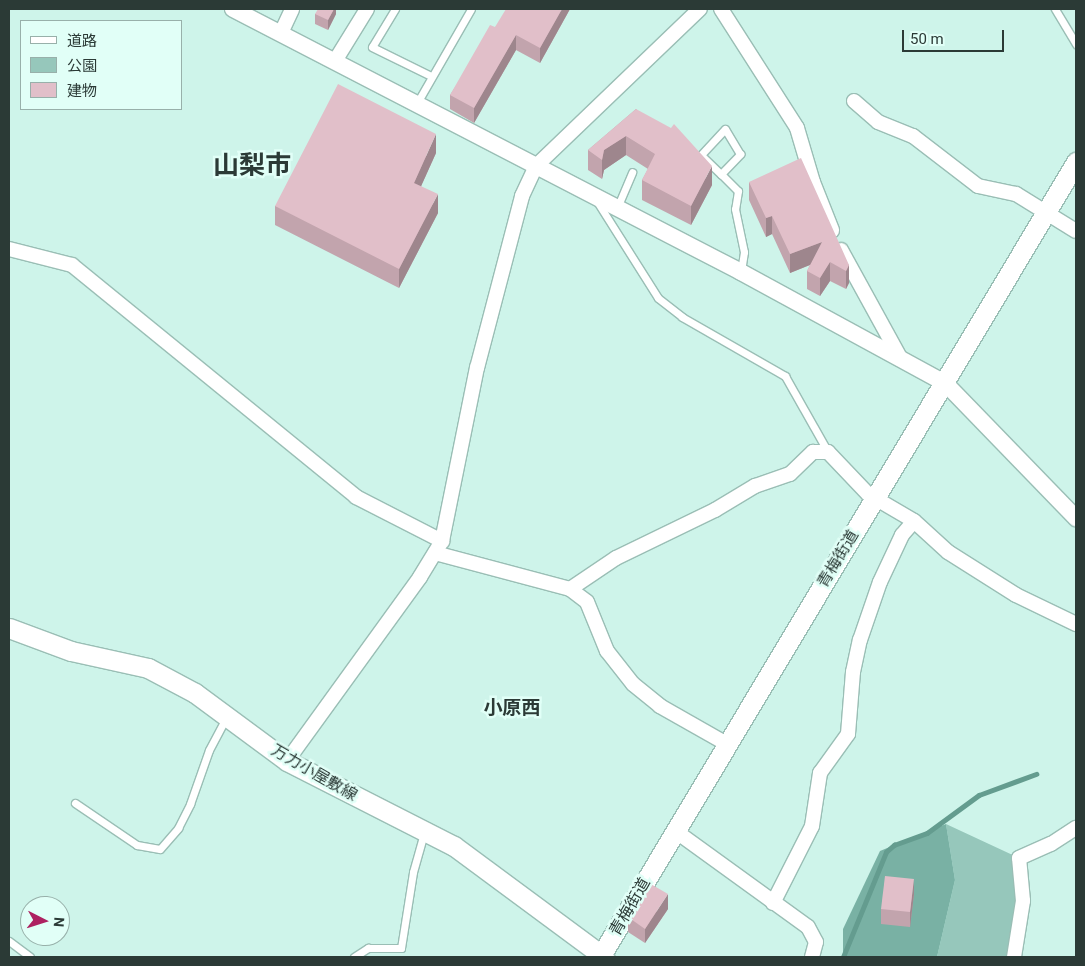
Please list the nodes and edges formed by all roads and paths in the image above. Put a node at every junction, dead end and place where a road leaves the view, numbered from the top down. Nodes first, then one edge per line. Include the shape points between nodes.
1 (233, 9) edge
2 (292, 9) edge
3 (367, 9) edge
4 (395, 9) edge
5 (471, 9) edge
6 (700, 9) edge
7 (721, 9) edge
8 (1055, 9) edge
9 (281, 33) junction
10 (1076, 44) edge
11 (335, 61) junction
12 (432, 76) junction
13 (854, 101) dead end
14 (417, 103) junction
15 (1076, 162) edge
16 (536, 166) junction
17 (632, 172) dead end
18 (721, 174) junction
19 (594, 196) junction
20 (617, 208) junction
21 (1045, 213) junction
22 (1076, 231) edge
23 (9, 248) edge
24 (741, 272) junction
25 (901, 359) junction
26 (946, 384) junction
27 (828, 452) junction
28 (874, 499) junction
29 (1076, 518) edge
30 (914, 521) junction
31 (439, 547) junction
32 (570, 589) junction
33 (1076, 624) edge
34 (9, 628) edge
35 (227, 717) junction
36 (727, 744) junction
37 (287, 761) junction
38 (75, 803) dead end
39 (1076, 828) edge
40 (425, 830) junction
41 (674, 830) junction
42 (773, 903) junction
43 (9, 941) edge
44 (30, 957) edge
45 (354, 957) edge
46 (602, 957) edge
47 (812, 957) edge
48 (1014, 957) edge

1 - 9 street
2 - 9 street
3 - 11 street
4 - 12 lane via 372,47
5 - 12 lane
6 - 16 street
7 - 25 street via 797,128 813,182 844,257
8 - 10 lane
9 - 11 street
11 - 14 street
12 - 14 lane
13 - 21 street via 878,122 913,136 978,186 1016,194
14 - 16 street
15 - 21 main road, 青梅街道
16 - 19 street
16 - 31 street via 522,196 477,368
17 - 20 lane
18 - 18 lane via 701,155 725,129 740,154
18 - 24 lane via 738,190 735,209 744,252
19 - 20 street
19 - 27 lane via 658,298 682,317 785,376
20 - 24 street
21 - 22 street
21 - 26 main road, 青梅街道
23 - 31 street via 58,260 80,270 356,497
24 - 25 street
25 - 26 street
26 - 28 main road, 青梅街道
26 - 29 street
27 - 28 street
27 - 32 street via 813,452 790,474 755,486 716,510 616,558
28 - 30 street
28 - 36 main road, 青梅街道
30 - 33 street via 948,552 1016,596
30 - 42 street via 902,535 880,582 860,640 853,672 848,734 820,773 812,826
31 - 32 street
31 - 37 street
32 - 36 street via 587,602 607,651 633,684 660,706
34 - 35 main road, 万力小屋敷線 via 71,651 148,668 195,693
35 - 37 main road, 万力小屋敷線
35 - 38 lane via 209,750 178,828 160,850 137,845
36 - 41 main road, 青梅街道
37 - 40 main road, 万力小屋敷線 via 351,796
39 - 48 street via 1051,844 1019,858 1023,900
40 - 45 lane via 413,872 401,948 368,948
40 - 46 main road, 万力小屋敷線 via 494,874
41 - 42 street
41 - 46 main road, 青梅街道
42 - 47 street via 808,927 816,942
43 - 44 lane

